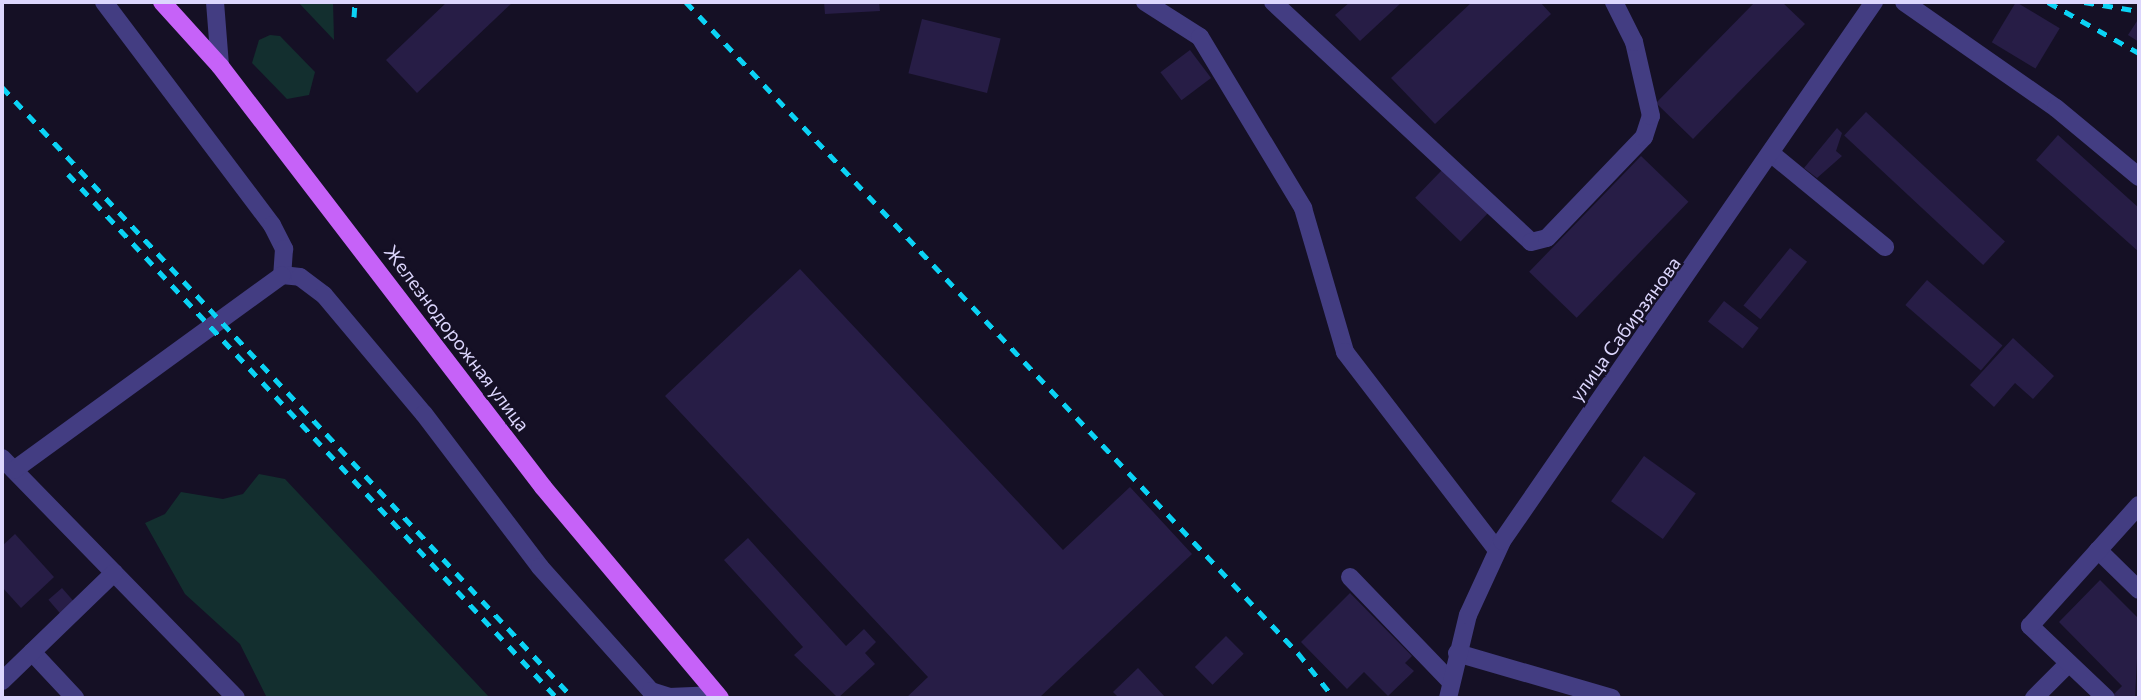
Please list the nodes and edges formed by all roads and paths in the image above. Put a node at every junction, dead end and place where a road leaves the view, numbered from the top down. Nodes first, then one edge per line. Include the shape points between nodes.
1 (104, 2) edge
2 (162, 2) edge
3 (215, 2) edge
4 (1145, 2) edge
5 (1273, 2) edge
6 (1614, 2) edge
7 (1874, 2) edge
8 (1904, 2) edge
9 (220, 66) junction
10 (1773, 155) junction
11 (2139, 177) edge
12 (1885, 247) dead end
13 (282, 275) junction
14 (8, 464) edge
15 (2139, 505) edge
16 (1497, 550) junction
17 (2098, 550) junction
18 (114, 573) junction
19 (1350, 577) dead end
20 (2139, 590) edge
21 (32, 652) junction
22 (1457, 653) junction
23 (2069, 663) junction
24 (2, 681) edge
25 (1450, 690) edge
26 (718, 697) edge
27 (75, 698) edge
28 (236, 698) edge
29 (1612, 698) edge
30 (2034, 698) edge
31 (2106, 698) edge

1 - 13 street via 271,225 285,249
2 - 9 main road, Железнодорожная улица
3 - 9 street
4 - 16 street via 1200,37 1303,208 1345,352
5 - 6 street via 1531,242 1547,238 1644,136 1651,116 1634,42
7 - 10 street, улица Сабирзянова
8 - 11 street via 2056,108
9 - 26 main road, Железнодорожная улица via 544,487
10 - 12 street
10 - 16 street, улица Сабирзянова
13 - 14 street
13 - 26 street via 300,277 324,295 424,414 540,567 652,691 669,697
14 - 18 street
15 - 17 street
16 - 22 street, улица Сабирзянова
17 - 20 street
17 - 23 street via 2030,625
18 - 21 street
18 - 28 street
19 - 25 street
21 - 24 street
21 - 27 street
22 - 25 street, улица Сабирзянова
22 - 29 street
23 - 30 street
23 - 31 street

